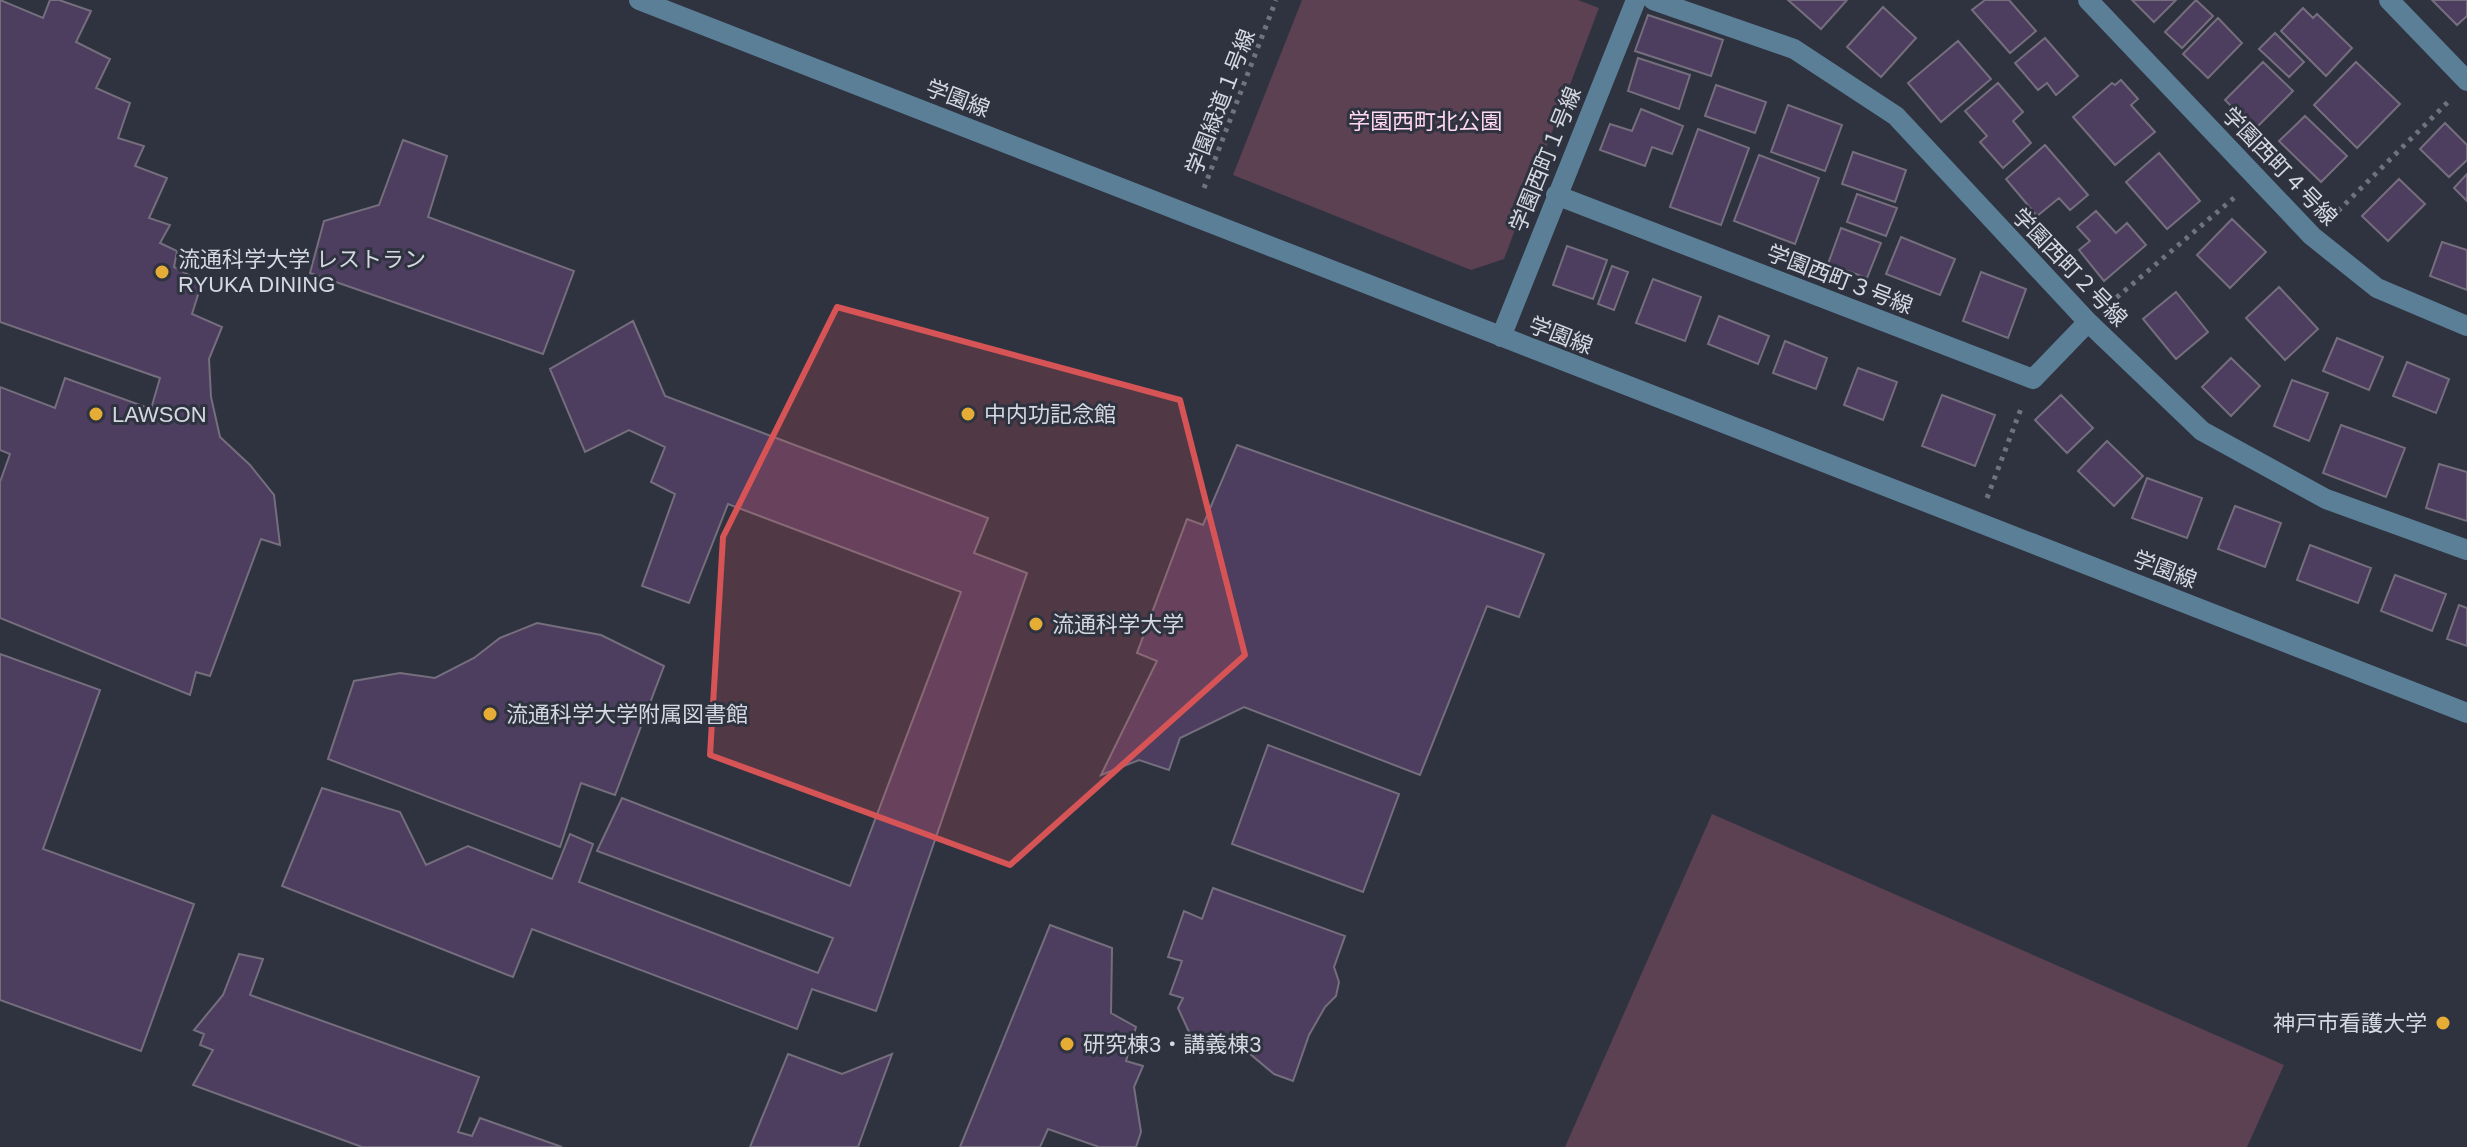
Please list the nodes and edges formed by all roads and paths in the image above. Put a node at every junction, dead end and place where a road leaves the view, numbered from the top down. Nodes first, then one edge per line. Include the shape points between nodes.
1 (639, 0) edge
2 (1276, 0) edge
3 (1636, 0) edge
4 (1653, 0) edge
5 (2088, 0) edge
6 (2389, 0) edge
7 (2462, 88) edge
8 (2257, 178) junction
9 (1556, 195) junction
10 (1194, 216) junction
11 (2312, 236) junction
12 (2088, 322) junction
13 (2467, 326) edge
14 (1501, 337) junction
15 (2033, 379) junction
16 (1978, 522) junction
17 (2467, 550) edge
18 (2467, 713) edge

1 - 10 street, 学園線
2 - 10 path, 学園緑道１号線
3 - 9 street, 学園西町１号線
4 - 12 street, 学園西町２号線 via 1794,49 1896,116
5 - 8 street, 学園西町４号線
6 - 7 street
7 - 11 path
8 - 11 street, 学園西町４号線
8 - 12 path
9 - 14 street, 学園西町１号線
9 - 15 street, 学園西町３号線
10 - 14 street, 学園線
11 - 13 street, 学園西町４号線 via 2377,288
12 - 15 street
12 - 17 street, 学園西町２号線 via 2202,431 2326,499
14 - 16 street, 学園線
15 - 16 path
16 - 18 street, 学園線

